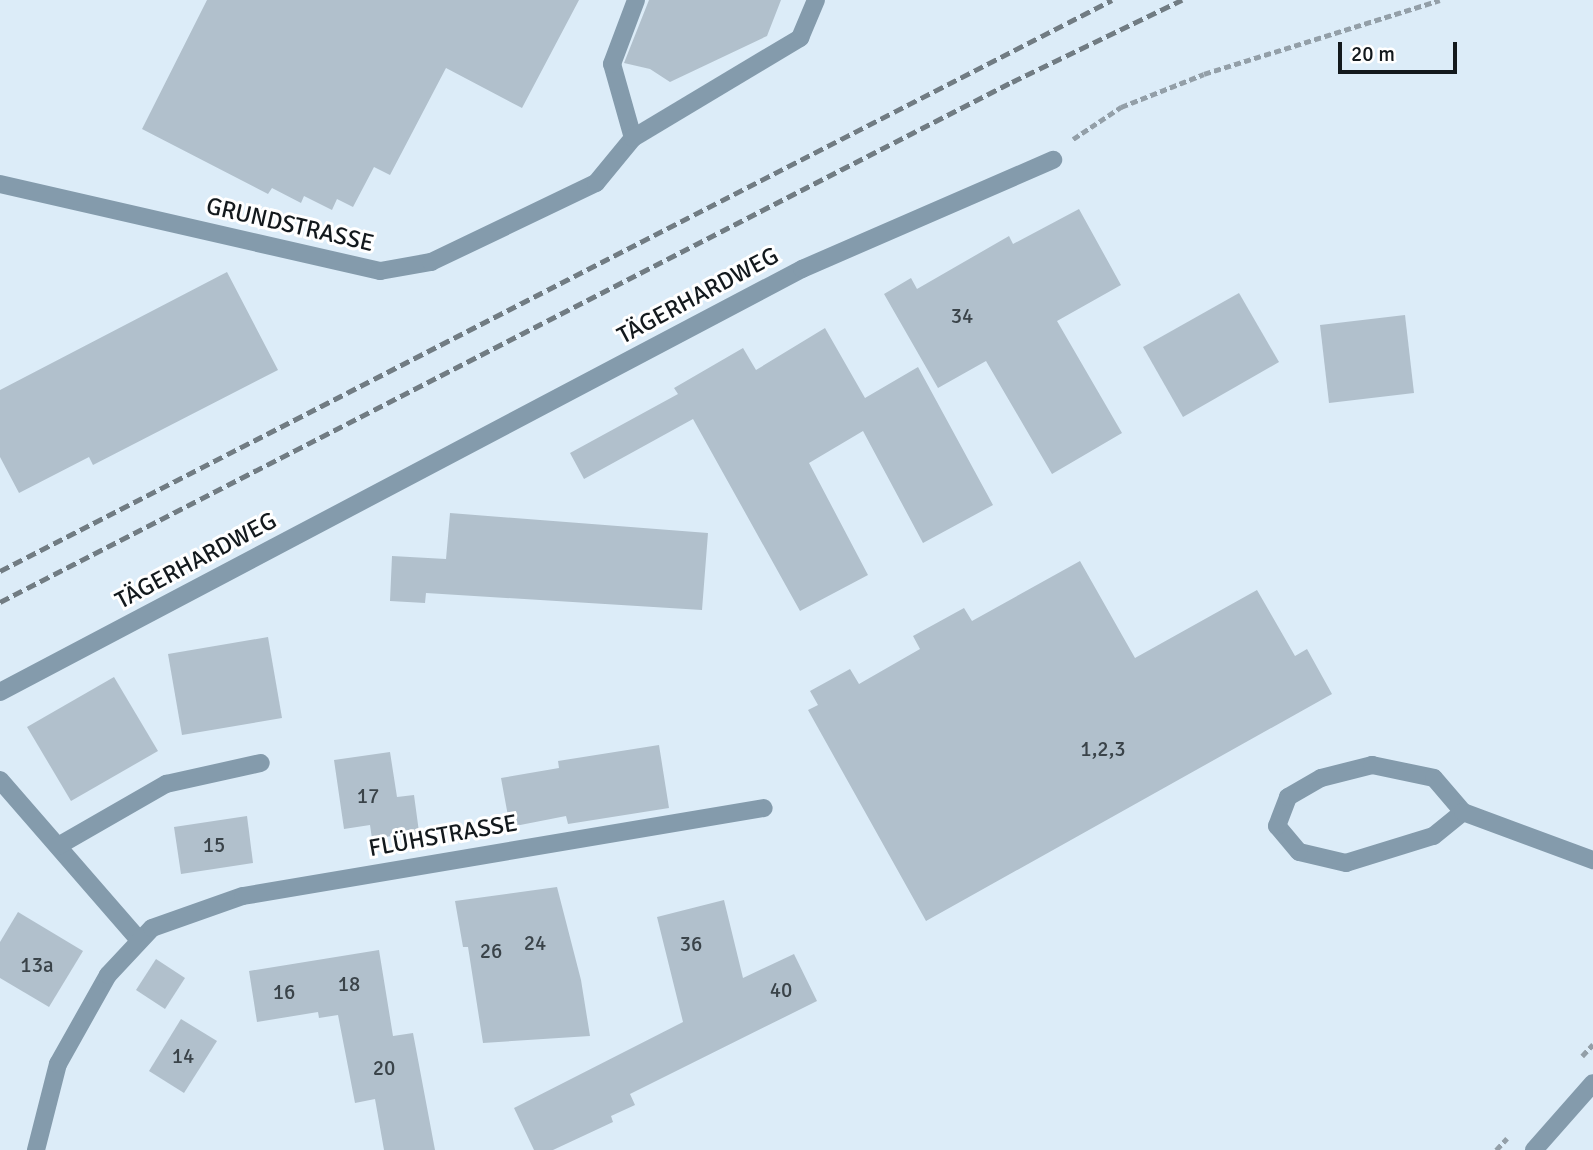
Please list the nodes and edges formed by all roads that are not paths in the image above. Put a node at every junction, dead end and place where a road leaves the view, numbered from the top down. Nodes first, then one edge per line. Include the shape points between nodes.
1 (636, 0) edge
2 (816, 0) edge
3 (633, 138) junction
4 (1053, 160) road end
5 (0, 184) edge
6 (0, 692) edge
7 (261, 763) dead end
8 (0, 780) edge
9 (764, 808) dead end
10 (1463, 812) junction
11 (58, 846) junction
12 (1593, 860) edge
13 (138, 939) junction
14 (1593, 1083) edge
15 (36, 1150) edge
16 (1534, 1150) edge

1 - 3 street via 612,64
2 - 3 street via 800,38
3 - 5 street, GRUNDSTRASSE via 596,183 431,262 380,271
4 - 6 street, TÄGERHARDWEG via 802,269
7 - 11 street via 166,784
8 - 11 street
9 - 13 street, FLÜHSTRASSE via 243,896 152,928
10 - 10 street via 1434,778 1372,765 1321,778 1288,797 1278,825 1299,852 1346,863 1433,836
10 - 12 street
11 - 13 street
13 - 15 street, FLÜHSTRASSE via 108,975 58,1064
14 - 16 street

